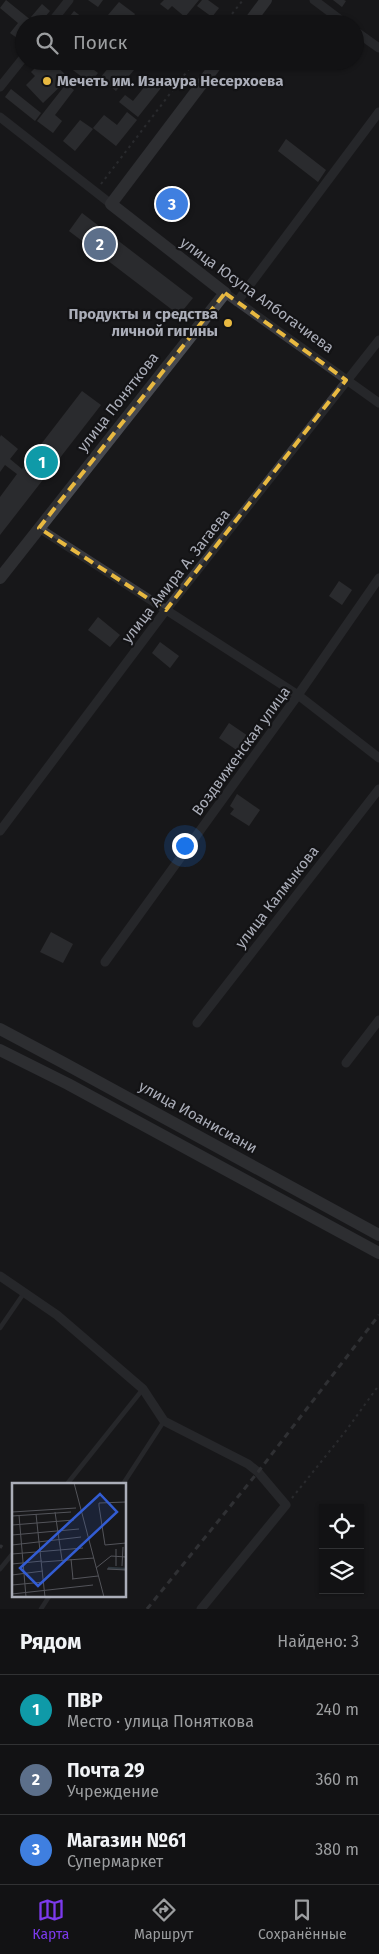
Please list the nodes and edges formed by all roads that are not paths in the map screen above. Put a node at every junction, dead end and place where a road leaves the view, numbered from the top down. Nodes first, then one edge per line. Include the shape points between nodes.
1 (69, 0) edge
2 (266, 0) edge
3 (314, 0) edge
4 (57, 15) edge
5 (255, 15) edge
6 (334, 15) edge
7 (364, 37) edge
8 (379, 48) edge
9 (15, 68) edge
10 (212, 70) edge
11 (0, 87) edge
12 (379, 112) edge
13 (0, 118) edge
14 (111, 204) junction
15 (225, 293) junction
16 (237, 302) junction
17 (379, 340) edge
18 (346, 380) junction
19 (379, 403) edge
20 (39, 528) junction
21 (0, 578) edge
22 (379, 578) edge
23 (166, 610) junction
24 (298, 695) junction
25 (379, 758) edge
26 (379, 788) edge
27 (0, 831) edge
28 (105, 962) dead end
29 (379, 1020) edge
30 (197, 1023) dead end
31 (0, 1029) edge
32 (0, 1050) edge
33 (346, 1063) dead end
34 (379, 1235) edge
35 (374, 1251) edge
36 (0, 1276) edge
37 (25, 1292) junction
38 (0, 1328) edge
39 (142, 1389) junction
40 (164, 1421) junction
41 (68, 1483) edge
42 (123, 1483) edge
43 (12, 1554) edge
44 (0, 1569) edge
45 (49, 1596) edge
46 (41, 1609) edge
47 (201, 1609) edge

1 - 4 street
2 - 5 main road
3 - 6 street
7 - 8 street
9 - 11 street
10 - 14 main road
12 - 16 street
13 - 14 street, улица Юсупа Албогачиева
14 - 15 main road, улица Юсупа Албогачиева
15 - 16 street, улица Юсупа Албогачиева
15 - 20 main road, улица Поняткова
16 - 18 street, улица Юсупа Албогачиева
17 - 18 street, улица Амира А. Загаева
18 - 19 street, улица Юсупа Албогачиева
18 - 23 street, улица Амира А. Загаева
20 - 21 main road, улица Поняткова
20 - 23 street
22 - 24 street, Воздвиженская улица
23 - 24 street
23 - 27 street, улица Амира А. Загаева
24 - 25 street
24 - 28 street, Воздвиженская улица
26 - 30 street, улица Калмыкова
29 - 33 street
31 - 34 main road, улица Иоанисиани
32 - 35 main road
36 - 37 street
37 - 38 lane
37 - 39 street via 57,1315
39 - 40 street
39 - 41 lane
40 - 42 lane
40 - 47 street via 248,1464 286,1505
43 - 44 lane
45 - 46 lane

